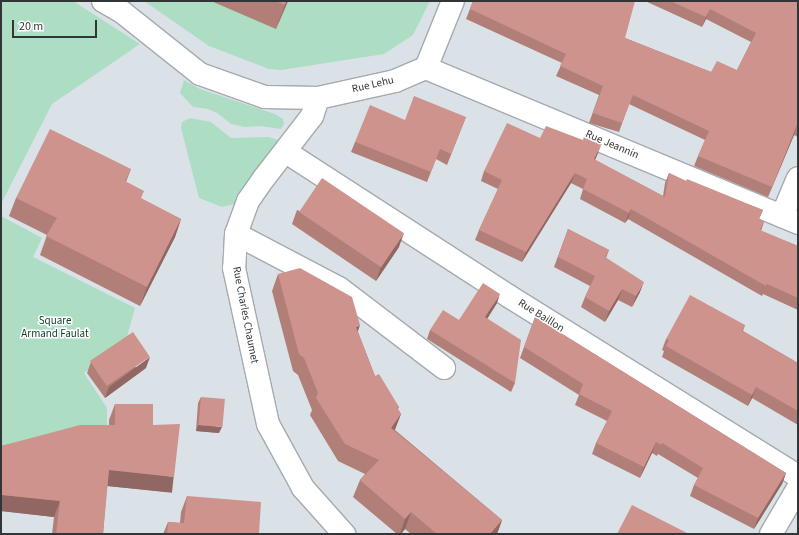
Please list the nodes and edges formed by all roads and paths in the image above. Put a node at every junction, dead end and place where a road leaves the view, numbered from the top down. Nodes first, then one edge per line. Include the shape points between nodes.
1 (103, 1) edge
2 (453, 1) edge
3 (426, 68) junction
4 (318, 98) junction
5 (286, 152) junction
6 (798, 178) edge
7 (790, 220) edge
8 (236, 234) junction
9 (444, 368) dead end
10 (798, 476) edge
11 (798, 488) edge
12 (344, 534) edge
13 (771, 534) edge

1 - 4 street via 122,12 200,74 265,97
2 - 3 street
3 - 4 street, Rue Lehu via 395,81
3 - 7 street, Rue Jeannin
4 - 5 street, Rue Charles Chaumet via 312,116
5 - 8 street, Rue Charles Chaumet via 248,201
5 - 10 street, Rue Baillon via 517,301
6 - 7 street
8 - 9 street via 339,288
8 - 12 street, Rue Charles Chaumet via 234,268 268,424 303,488
11 - 13 street

